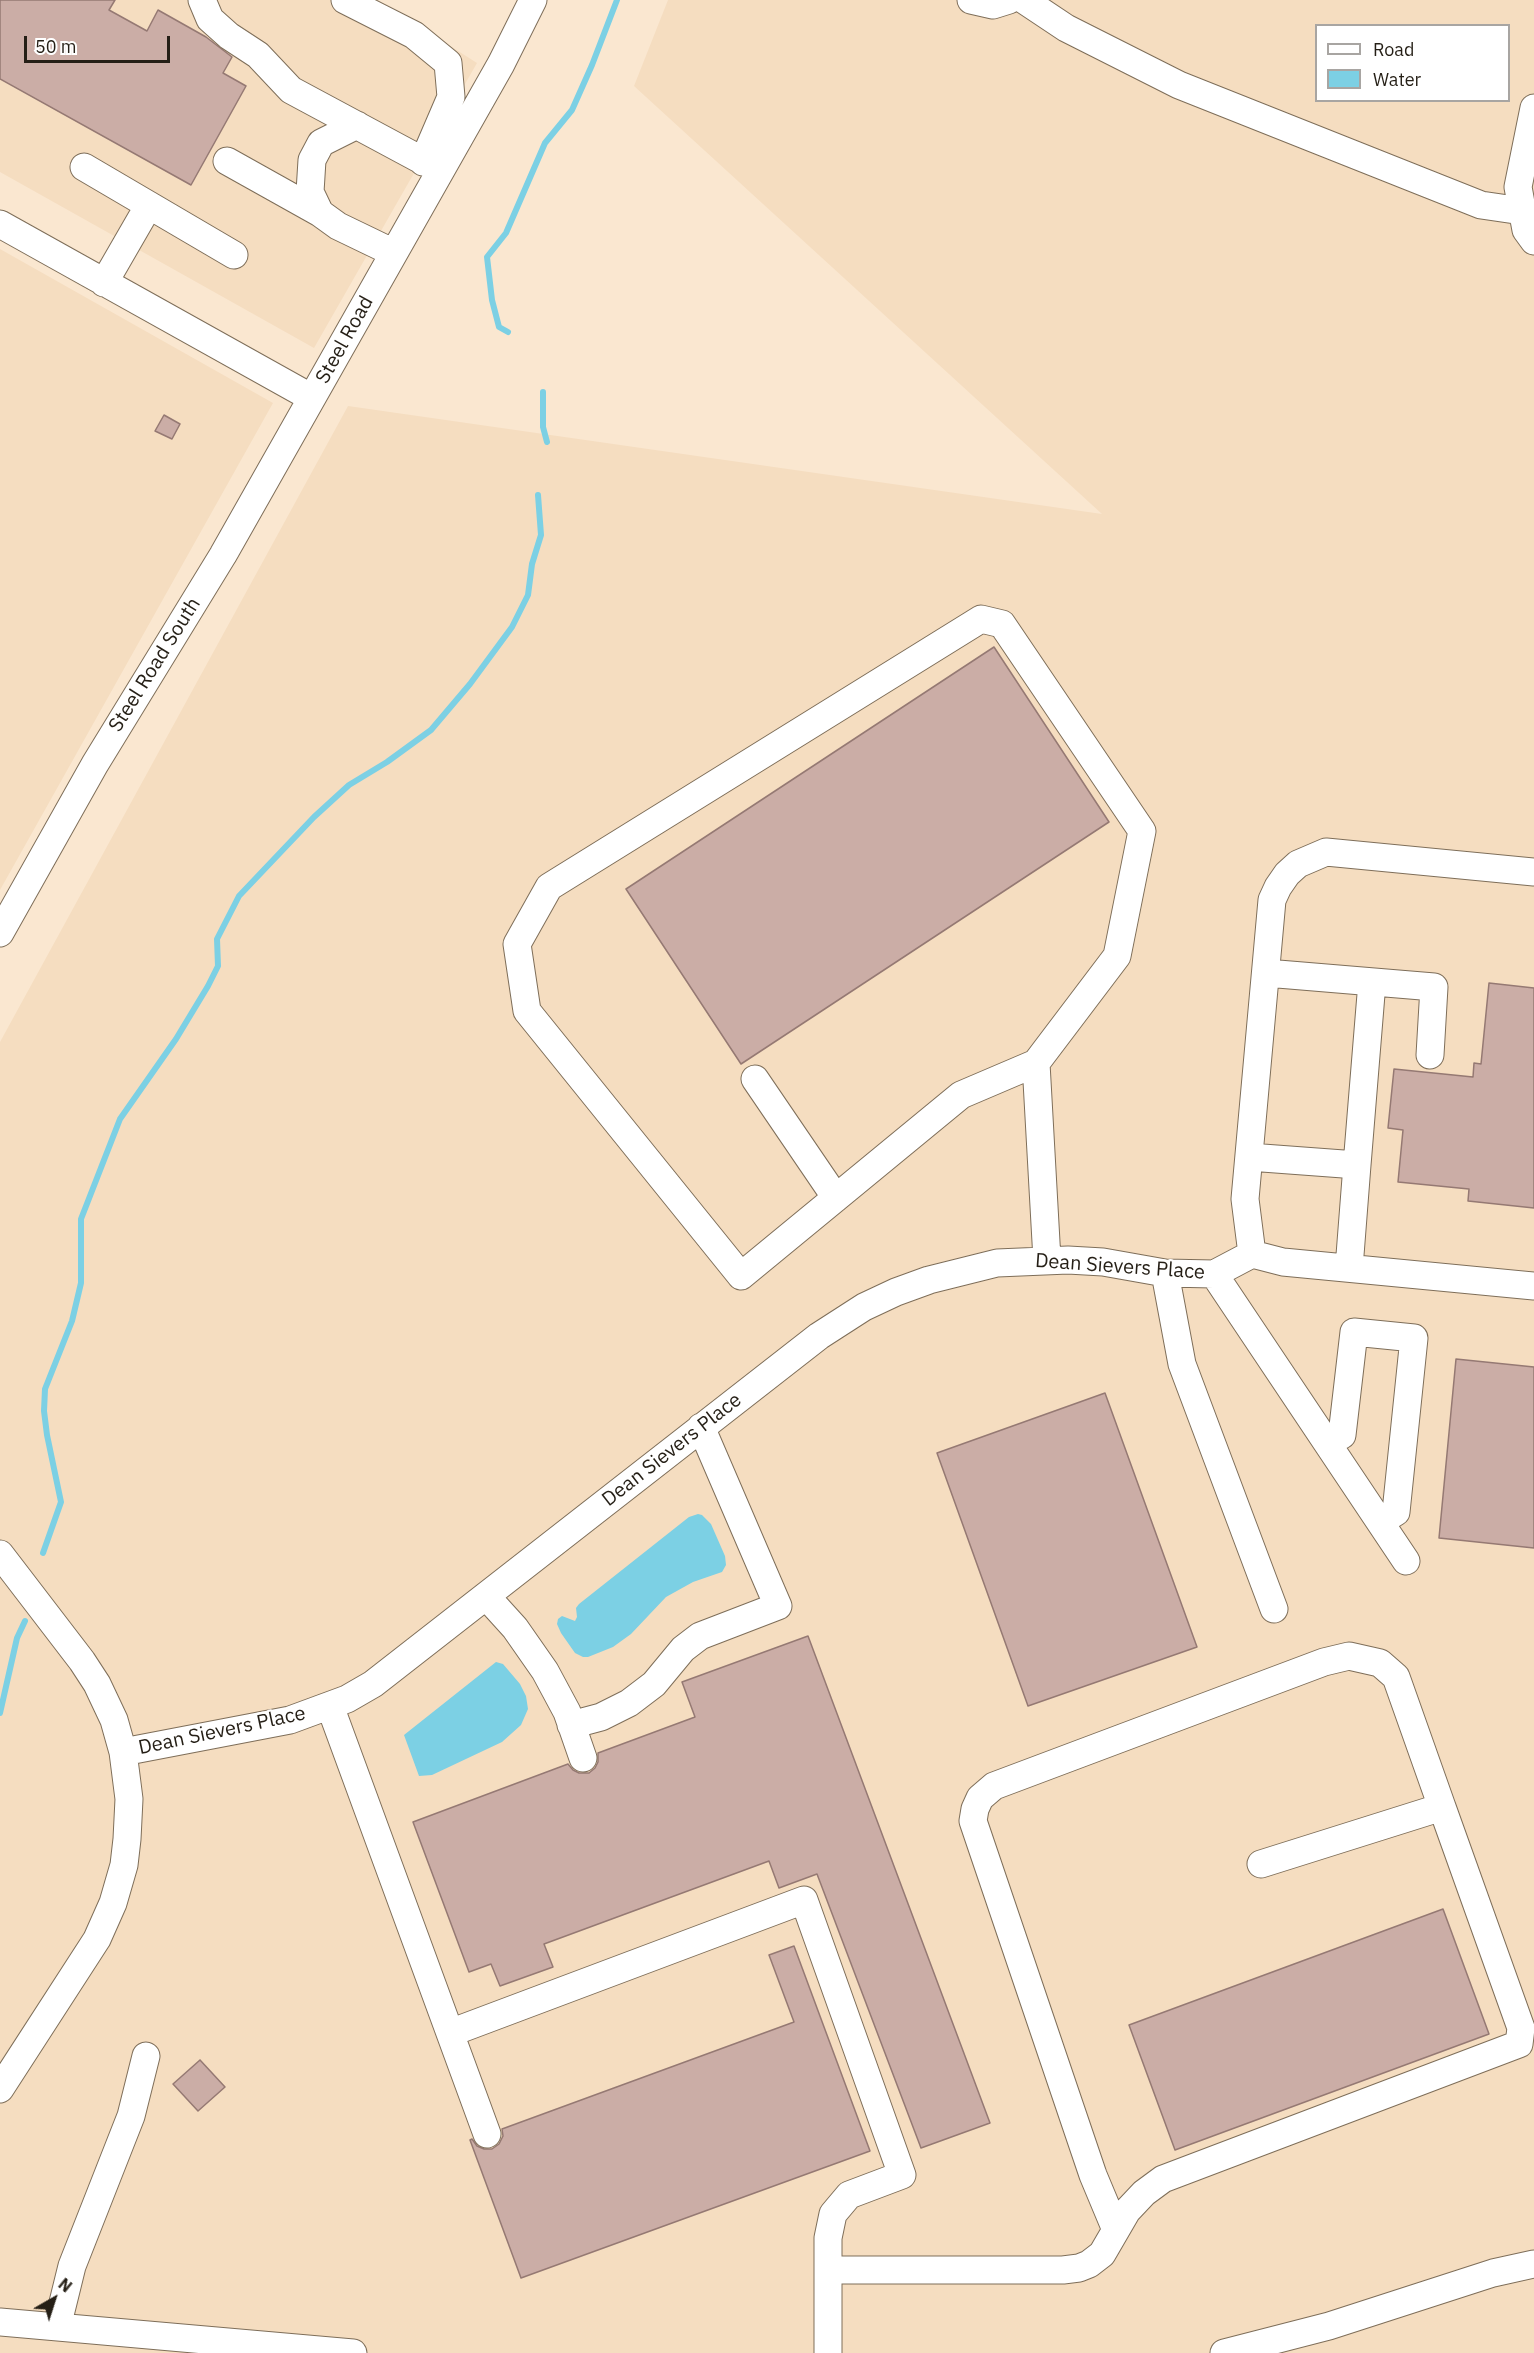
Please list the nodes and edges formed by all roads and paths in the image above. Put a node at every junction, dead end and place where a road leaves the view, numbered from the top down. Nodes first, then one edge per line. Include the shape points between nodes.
1 (202, 0) edge
2 (345, 0) edge
3 (533, 0) edge
4 (971, 0) edge
5 (1009, 0) edge
6 (1024, 0) edge
7 (1534, 108) edge
8 (357, 125) junction
9 (227, 161) dead end
10 (432, 166) junction
11 (84, 167) dead end
12 (149, 205) junction
13 (1522, 211) junction
14 (320, 213) junction
15 (0, 224) edge
16 (1534, 241) edge
17 (394, 253) junction
18 (234, 255) dead end
19 (104, 283) junction
20 (312, 399) junction
21 (1534, 872) edge
22 (0, 933) edge
23 (1266, 973) junction
24 (1372, 982) junction
25 (1430, 1055) dead end
26 (1036, 1063) junction
27 (755, 1079) dead end
28 (1249, 1157) junction
29 (1357, 1165) junction
30 (836, 1198) junction
31 (1252, 1254) junction
32 (1047, 1260) junction
33 (1349, 1268) junction
34 (1165, 1273) junction
35 (1214, 1274) junction
36 (1534, 1286) edge
37 (701, 1427) junction
38 (1328, 1443) junction
39 (1380, 1522) junction
40 (0, 1554) edge
41 (1406, 1561) dead end
42 (486, 1596) junction
43 (1274, 1609) dead end
44 (330, 1706) junction
45 (571, 1725) junction
46 (123, 1752) junction
47 (583, 1758) dead end
48 (1442, 1807) junction
49 (1261, 1864) dead end
50 (450, 2033) junction
51 (146, 2056) dead end
52 (0, 2089) edge
53 (487, 2134) dead end
54 (1116, 2230) junction
55 (1534, 2264) edge
56 (828, 2270) junction
57 (0, 2322) edge
58 (57, 2327) junction
59 (353, 2353) edge
60 (828, 2353) edge
61 (1224, 2353) edge

1 - 8 street via 210,19 258,55 291,90
2 - 10 street via 414,35 448,63 451,98
3 - 10 street, Steel Road via 501,64
4 - 5 street via 993,5
6 - 13 street via 1066,28 1179,85 1481,205
7 - 13 street via 1518,187
8 - 10 street
8 - 14 street via 321,144 312,160 310,192
9 - 14 street
10 - 17 street, Steel Road
11 - 12 street
12 - 18 street
12 - 19 street
13 - 16 street via 1526,230
14 - 17 street
15 - 19 street, Steel Road
17 - 20 street, Steel Road
19 - 20 street, Steel Road
20 - 22 street, Steel Road South via 223,555 95,764
21 - 23 street via 1326,852 1311,857 1287,874 1272,900
23 - 24 street
23 - 28 street
24 - 25 street via 1434,987
24 - 29 street
26 - 30 street via 961,1095
26 - 30 street via 1117,956 1142,831 1002,624 981,619 549,887 517,944 527,1011 741,1276
26 - 32 street
27 - 30 street
28 - 29 street
28 - 31 street via 1245,1198
29 - 33 street
31 - 33 street via 1284,1262
31 - 35 street, Dean Sievers Place
32 - 34 street, Dean Sievers Place via 1103,1262
32 - 37 street, Dean Sievers Place via 963,1270 864,1307 819,1336
33 - 36 street
34 - 35 street, Dean Sievers Place
34 - 43 street via 1182,1364
35 - 38 street
37 - 42 street, Dean Sievers Place
37 - 45 street via 778,1606 700,1636 682,1649 654,1684 629,1703 601,1717
38 - 39 street
38 - 39 street via 1342,1435 1354,1332 1414,1338 1396,1512
39 - 41 street
40 - 46 street via 97,1684 114,1720
42 - 44 street, Dean Sievers Place via 381,1678
42 - 45 street via 533,1652
44 - 46 street, Dean Sievers Place via 290,1720
44 - 50 street
45 - 47 street
46 - 52 street via 129,1800 128,1839 113,1904 97,1939
48 - 49 street
48 - 54 street via 1521,2028 1519,2044 1174,2174 1144,2193
48 - 54 street via 1396,1677 1380,1663 1349,1656 994,1786 980,1798 973,1821 1093,2175
50 - 53 street
50 - 56 street via 804,1900 902,2175 855,2192 840,2204 828,2232
51 - 58 street via 131,2116 72,2266
54 - 56 street via 1098,2258 1068,2270
55 - 61 street via 1493,2273 1329,2326
56 - 60 street
57 - 58 street
58 - 59 street

